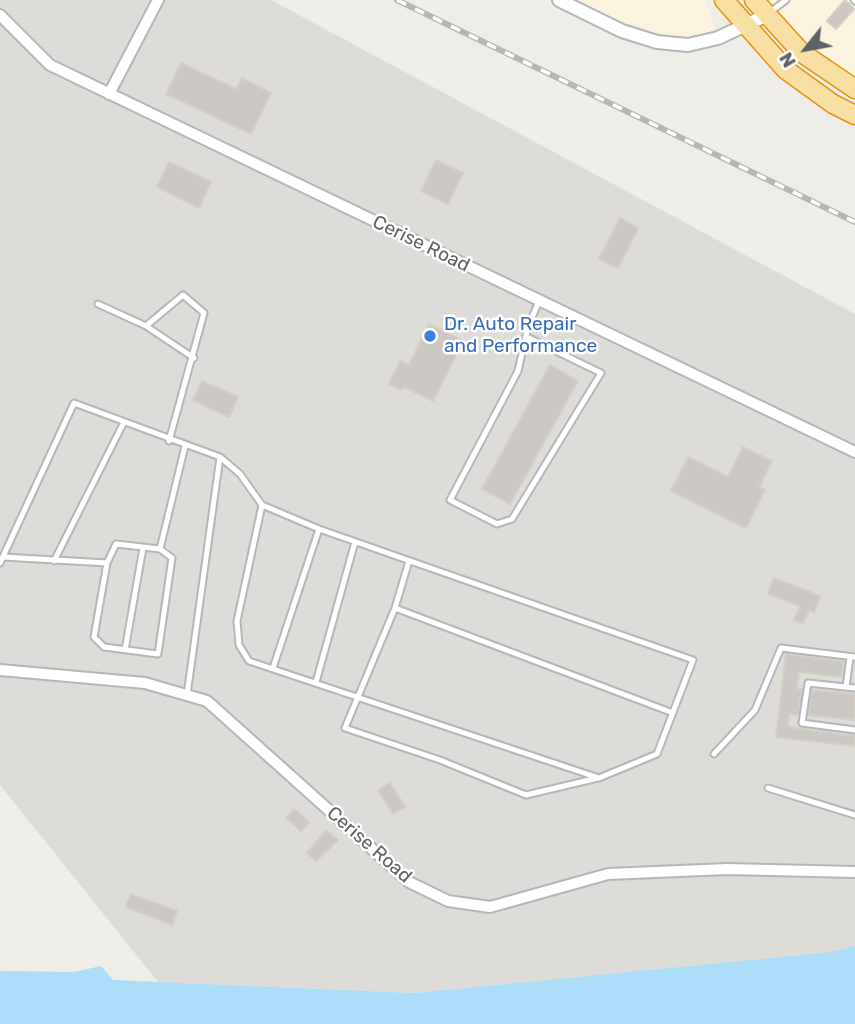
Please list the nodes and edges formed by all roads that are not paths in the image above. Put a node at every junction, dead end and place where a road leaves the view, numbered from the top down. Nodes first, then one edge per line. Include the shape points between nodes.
1 (158, 0) edge
2 (559, 0) edge
3 (724, 0) edge
4 (754, 0) edge
5 (786, 0) edge
6 (0, 15) edge
7 (766, 15) junction
8 (745, 25) junction
9 (855, 89) edge
10 (109, 94) junction
11 (855, 115) edge
12 (539, 301) junction
13 (98, 304) dead end
14 (146, 326) junction
15 (527, 337) junction
16 (194, 358) junction
17 (124, 422) junction
18 (169, 441) junction
19 (185, 446) junction
20 (855, 452) edge
21 (220, 457) junction
22 (262, 505) junction
23 (319, 529) junction
24 (355, 542) junction
25 (142, 548) junction
26 (160, 550) junction
27 (1, 560) edge
28 (54, 561) junction
29 (409, 561) junction
30 (107, 563) junction
31 (395, 608) junction
32 (125, 650) junction
33 (852, 657) edge
34 (273, 668) junction
35 (0, 670) edge
36 (316, 682) junction
37 (846, 687) junction
38 (855, 688) edge
39 (187, 695) junction
40 (360, 696) junction
41 (673, 713) junction
42 (855, 730) edge
43 (714, 754) dead end
44 (598, 778) junction
45 (768, 788) dead end
46 (855, 815) edge
47 (855, 872) edge

1 - 10 street
2 - 8 street via 657,43 688,45
3 - 8 highway
4 - 7 highway
5 - 7 lane
6 - 10 street, Cerise Road via 50,65
7 - 8 street
7 - 9 highway via 802,53
8 - 11 highway via 786,70
10 - 12 street, Cerise Road
12 - 15 lane
12 - 20 street, Cerise Road
13 - 14 lane
14 - 16 lane
14 - 16 lane via 183,295 204,313
15 - 15 lane via 518,371 450,500 497,524 512,519 601,373
16 - 18 lane
17 - 18 lane
17 - 27 lane via 74,403
17 - 28 lane
18 - 19 lane
19 - 21 lane
19 - 26 lane
21 - 22 lane via 240,474
21 - 39 lane
22 - 23 lane
22 - 34 lane via 237,621 239,645 249,660
23 - 24 lane
23 - 34 lane
24 - 29 lane
24 - 36 lane
25 - 26 lane
25 - 30 lane via 116,544
25 - 32 lane
26 - 32 lane via 172,558 158,654
27 - 28 lane
28 - 30 lane
29 - 31 lane
29 - 41 lane via 693,660
30 - 32 lane via 94,637 104,647
31 - 40 lane
31 - 41 lane
33 - 37 lane
33 - 43 lane via 781,648 755,710
34 - 36 lane
35 - 39 street, Cerise Road via 145,683
36 - 40 lane
37 - 38 lane
37 - 42 lane via 808,683 802,723
39 - 47 street, Cerise Road via 207,701 408,882 448,901 490,907 608,874 727,869
40 - 44 lane
40 - 44 lane via 345,728 526,796
41 - 44 lane via 657,754
45 - 46 lane

